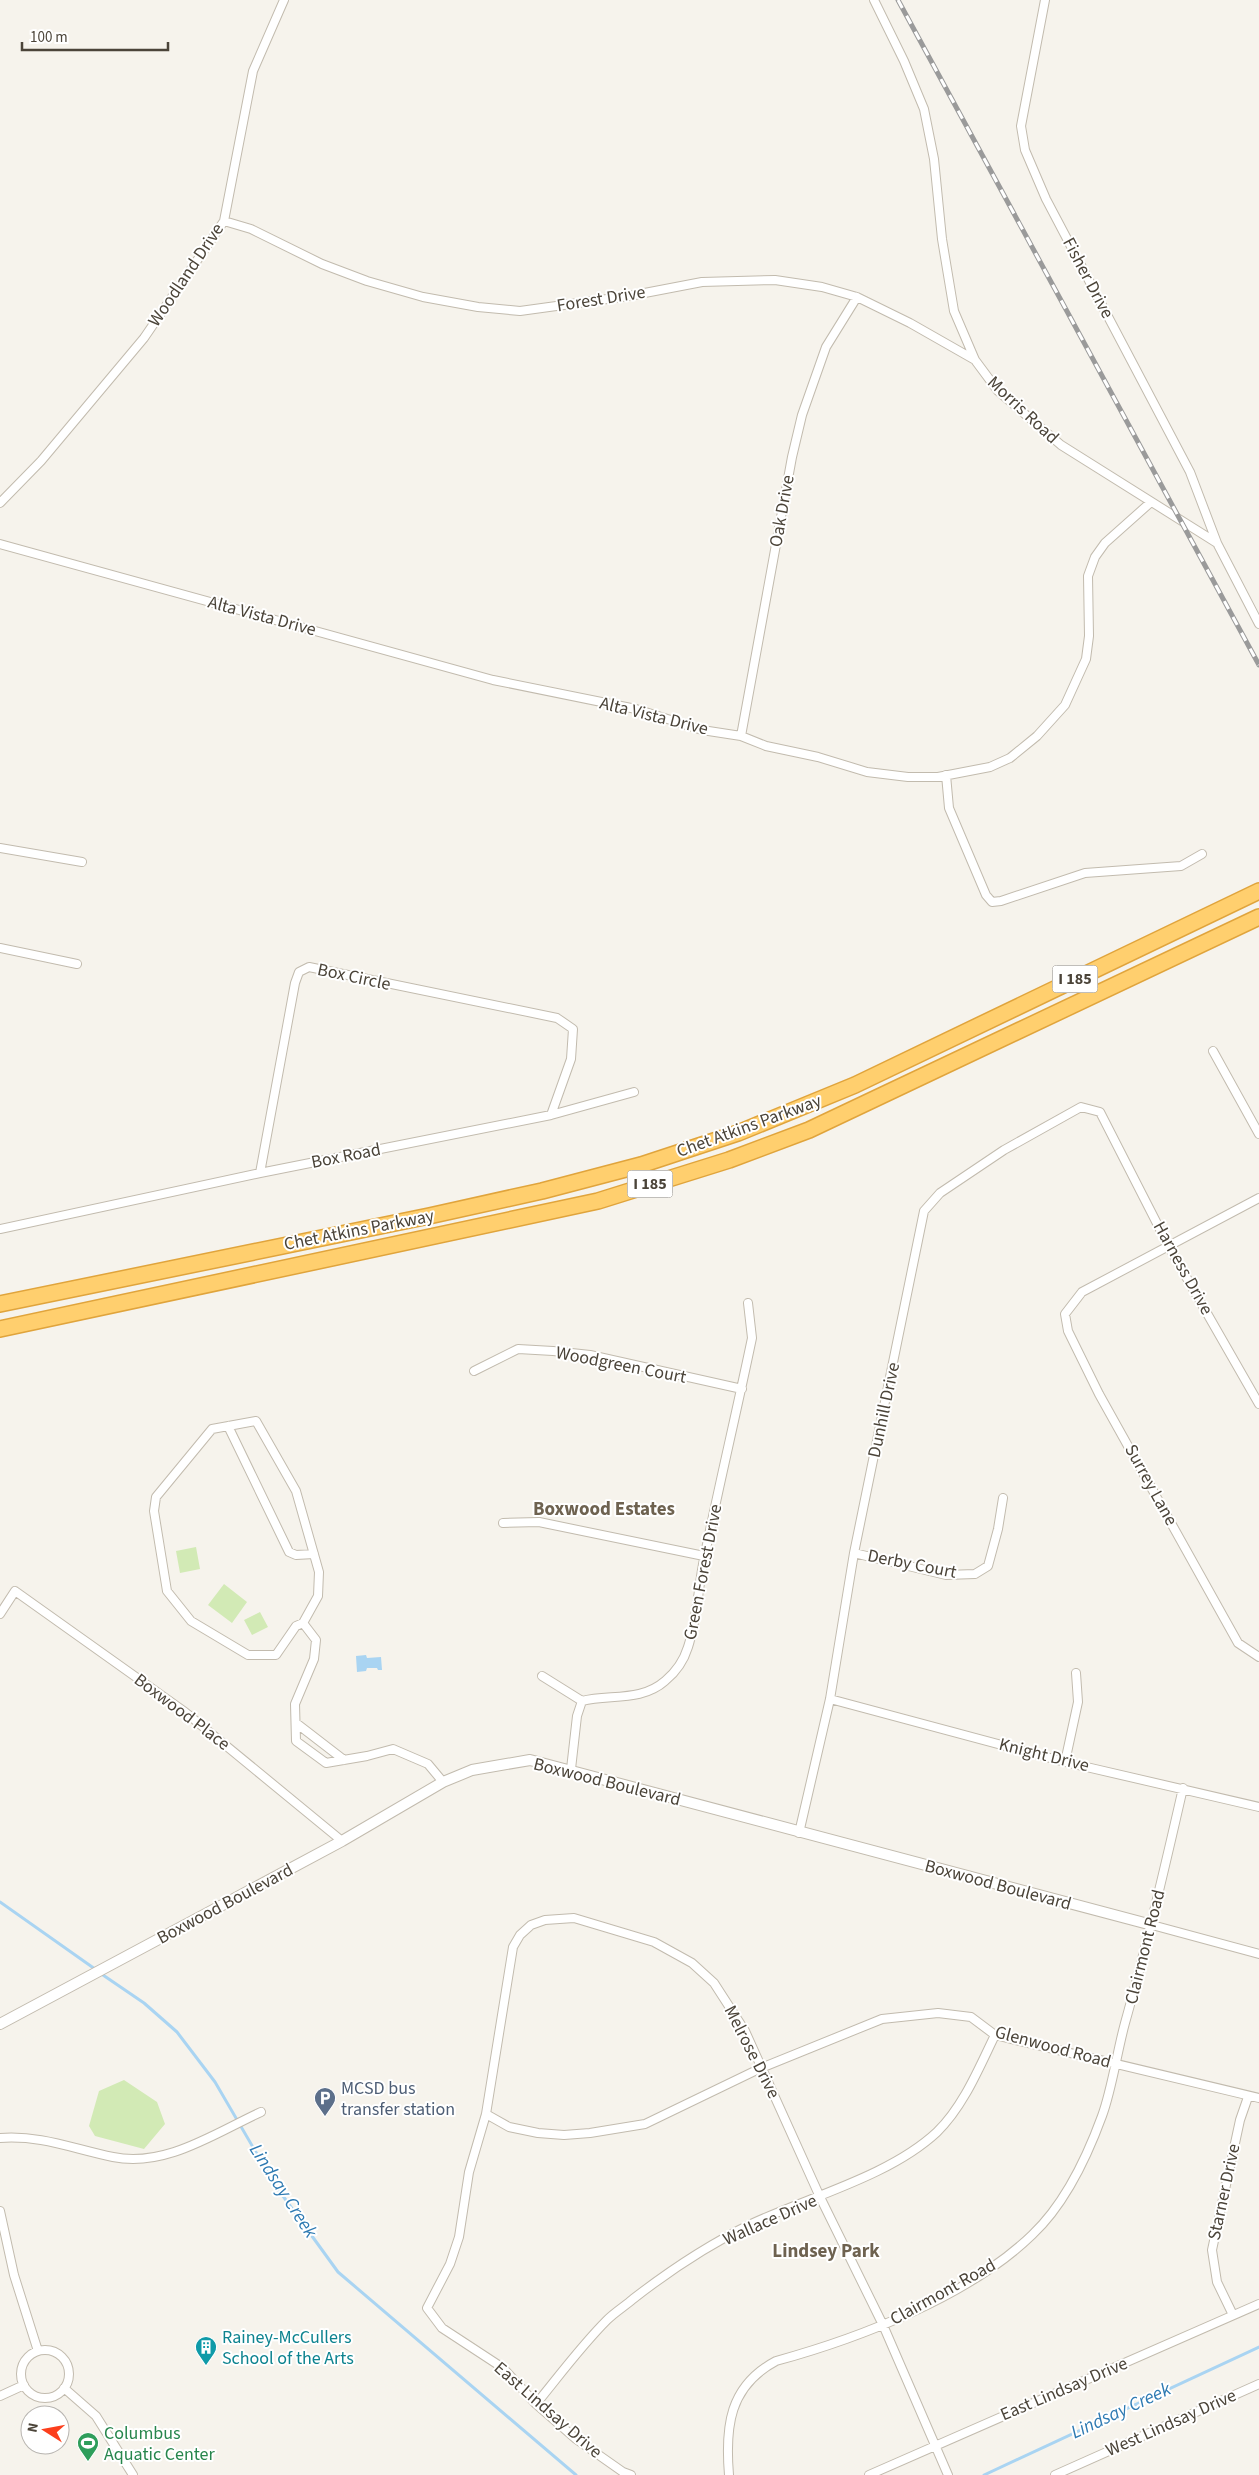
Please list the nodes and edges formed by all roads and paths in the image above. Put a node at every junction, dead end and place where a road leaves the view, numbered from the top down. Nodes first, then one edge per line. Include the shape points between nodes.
1 (284, 0) edge
2 (874, 0) edge
3 (1045, 0) edge
4 (224, 221) junction
5 (857, 297) junction
6 (975, 360) junction
7 (1151, 502) junction
8 (0, 503) edge
9 (1217, 543) junction
10 (0, 544) edge
11 (1259, 624) edge
12 (741, 736) junction
13 (946, 775) junction
14 (0, 848) edge
15 (1202, 854) dead end
16 (82, 862) dead end
17 (1259, 891) edge
18 (1259, 917) edge
19 (0, 948) edge
20 (77, 964) dead end
21 (1213, 1051) dead end
22 (634, 1092) dead end
23 (551, 1115) junction
24 (1109, 1130) joint
25 (1259, 1134) edge
26 (260, 1173) junction
27 (1259, 1198) edge
28 (0, 1228) edge
29 (1169, 1247) junction
30 (748, 1303) dead end
31 (0, 1304) edge
32 (0, 1329) edge
33 (474, 1371) dead end
34 (742, 1389) junction
35 (1259, 1404) edge
36 (228, 1426) junction
37 (1002, 1498) dead end
38 (503, 1523) dead end
39 (854, 1553) junction
40 (314, 1554) junction
41 (704, 1556) junction
42 (0, 1614) edge
43 (303, 1623) junction
44 (1259, 1657) edge
45 (1076, 1673) dead end
46 (542, 1676) dead end
47 (830, 1699) junction
48 (582, 1701) junction
49 (296, 1724) junction
50 (316, 1740) junction
51 (309, 1750) junction
52 (344, 1760) junction
53 (1065, 1762) junction
54 (571, 1770) junction
55 (443, 1782) junction
56 (1183, 1788) junction
57 (1259, 1807) edge
58 (799, 1833) junction
59 (342, 1841) junction
60 (1152, 1925) junction
61 (1259, 1954) edge
62 (0, 2024) edge
63 (995, 2035) junction
64 (1114, 2063) junction
65 (761, 2068) junction
66 (1248, 2097) junction
67 (1259, 2098) edge
68 (260, 2112) dead end
69 (486, 2114) junction
70 (0, 2138) edge
71 (820, 2197) junction
72 (0, 2211) edge
73 (430, 2303) joint
74 (1259, 2304) edge
75 (1233, 2315) junction
76 (883, 2325) junction
77 (38, 2351) junction
78 (1259, 2384) edge
79 (24, 2385) junction
80 (64, 2388) junction
81 (0, 2396) edge
82 (536, 2404) junction
83 (934, 2445) junction
84 (947, 2473) edge
85 (134, 2475) edge
86 (631, 2475) edge
87 (729, 2475) edge
88 (869, 2475) edge
89 (1055, 2475) edge

1 - 4 street, Woodland Drive via 253,72
2 - 6 street, Morris Road via 924,109 934,159 942,239 954,311
3 - 9 street, Fisher Drive via 1021,126 1025,150 1046,199 1190,472
4 - 5 street, Forest Drive via 251,229 322,264 367,281 423,297 478,307 520,310 629,296 702,282 787,281
4 - 8 street, Woodland Drive via 144,338 41,461
5 - 6 street, Forest Drive via 910,322
5 - 12 street, Oak Drive via 826,347 802,415
6 - 7 street, Morris Road via 998,391 1060,446
7 - 9 street, Morris Road
7 - 13 street, Alta Vista Drive via 1104,543 1095,557 1088,576 1086,659 1065,705 1037,736 1010,758 990,767
9 - 11 street
10 - 12 street, Alta Vista Drive via 493,680 636,709 702,730
12 - 13 street, Alta Vista Drive via 766,746 867,772 908,777
13 - 15 street via 949,808 986,895 992,902 1084,873 1181,866
14 - 16 street
17 - 31 highway, Chet Atkins Parkway / I 185 via 855,1085 738,1133 650,1162 438,1214
18 - 32 highway, Chet Atkins Parkway / I 185 via 808,1130 729,1160 598,1201
19 - 20 street
21 - 25 street
22 - 23 street, Box Road
23 - 26 street, Box Road
23 - 26 street, Box Circle via 571,1058 573,1030 557,1018 309,967 299,972 293,992
24 - 29 street, Harness Drive
24 - 39 street, Dunhill Drive via 1100,1112 1080,1107 1004,1150 940,1193 924,1211
26 - 28 street, Box Road
27 - 29 street
29 - 35 street, Harness Drive
29 - 44 street, Surrey Lane via 1082,1292 1065,1314 1068,1332 1238,1644
30 - 34 street, Green Forest Drive via 752,1338
33 - 34 street, Woodgreen Court via 518,1349 552,1351 590,1355
34 - 41 street, Green Forest Drive
36 - 40 street via 290,1552
36 - 40 street via 256,1421 296,1491
36 - 43 street via 212,1429 156,1497 154,1511 167,1591 191,1621 248,1655 276,1656 296,1626
37 - 39 street, Derby Court via 988,1566 975,1574 946,1575
38 - 41 street via 539,1522
39 - 47 street, Dunhill Drive
40 - 43 street via 319,1572 318,1596
41 - 48 street, Green Forest Drive via 696,1620 688,1647 674,1672 652,1690 638,1695
42 - 59 street, Boxwood Place via 15,1591 185,1712
43 - 49 street via 316,1640 314,1659 295,1704
45 - 53 street via 1078,1702
46 - 48 street
47 - 53 street, Knight Drive
47 - 58 street, Dunhill Drive
48 - 54 street via 577,1716
49 - 50 street
49 - 51 street via 296,1741
50 - 51 street
50 - 52 street
51 - 52 street via 326,1763
52 - 55 street via 393,1749 428,1764
53 - 56 street, Knight Drive
54 - 55 street, Boxwood Boulevard via 530,1760 472,1770
54 - 58 street, Boxwood Boulevard
55 - 59 street, Boxwood Boulevard
56 - 57 street, Knight Drive
56 - 60 street, Clairmont Road
58 - 60 street, Boxwood Boulevard
59 - 62 street, Boxwood Boulevard
60 - 61 street, Boxwood Boulevard
60 - 64 street, Clairmont Road
63 - 64 street, Glenwood Road
63 - 65 street, Glenwood Road via 971,2017 908,2014 861,2026
63 - 71 street, Wallace Drive via 972,2082 937,2131 895,2161
64 - 66 street, Glenwood Road
64 - 76 street, Clairmont Road via 1102,2115 1079,2169 1034,2234 1008,2256 951,2292
65 - 69 street, Glenwood Road via 645,2124 564,2135 509,2126
65 - 69 street, Melrose Drive via 745,2031 727,2002 714,1983 692,1963 654,1942 626,1933 574,1918 545,1920 531,1925 513,1947
65 - 71 street, Melrose Drive
66 - 67 street, Glenwood Road
66 - 75 street, Starner Drive via 1240,2120 1212,2250 1217,2282
68 - 70 street via 180,2151 146,2159 114,2158 46,2139
69 - 73 street, Melrose Drive via 469,2172 459,2237 450,2264
71 - 76 street, Melrose Drive
71 - 82 street, Wallace Drive via 751,2224 643,2292 608,2319
72 - 77 street via 14,2275
73 - 82 street, East Lindsay Drive via 427,2308 442,2328 503,2368
74 - 75 street, East Lindsay Drive
75 - 83 street, East Lindsay Drive
76 - 83 street, Melrose Drive
76 - 87 street, Clairmont Road via 776,2361 752,2377 731,2415 726,2444
77 - 79 street via 23,2364
77 - 80 street via 53,2351 64,2360 69,2374
78 - 89 street, West Lindsay Drive
79 - 80 street via 43,2398 51,2397
79 - 81 street
80 - 85 street via 96,2416
82 - 86 street, East Lindsay Drive via 576,2440
83 - 84 street, Melrose Drive
83 - 88 street, East Lindsay Drive

